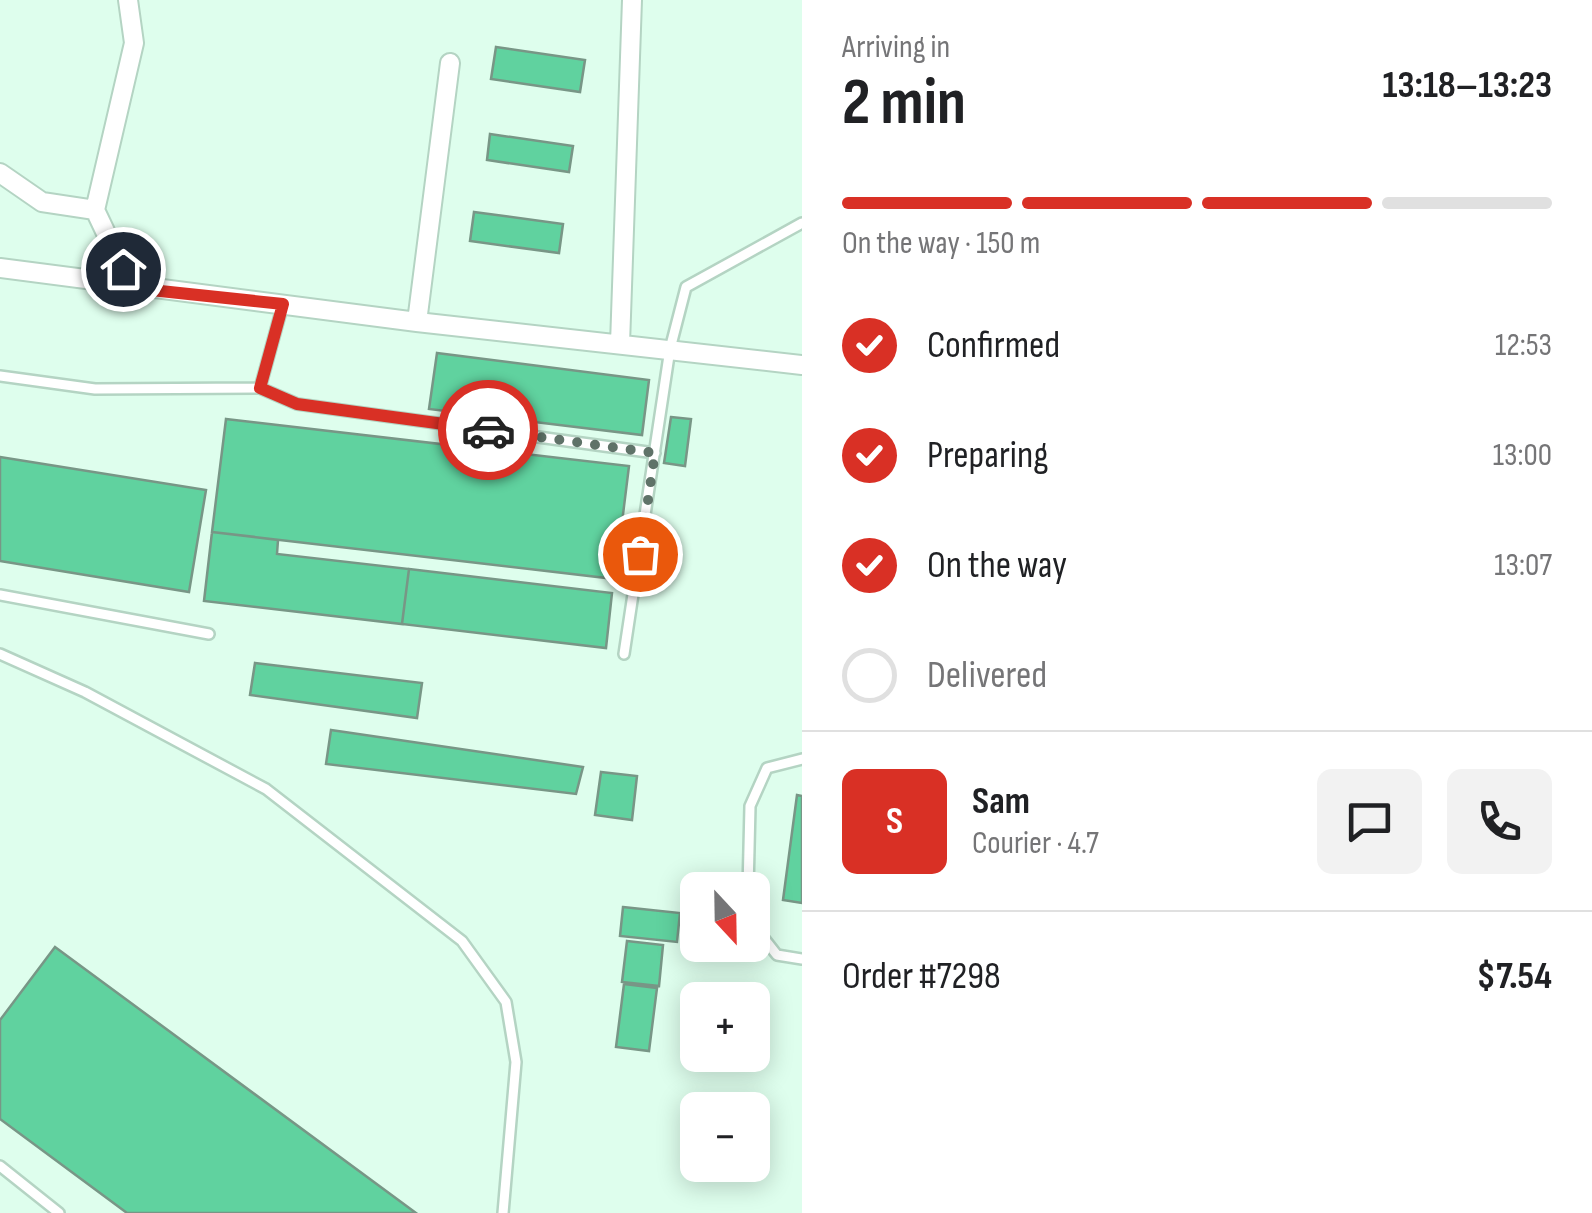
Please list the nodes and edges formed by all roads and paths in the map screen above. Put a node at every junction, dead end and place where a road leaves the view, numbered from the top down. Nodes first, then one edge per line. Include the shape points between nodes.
1 (128, 0) edge
2 (632, 0) edge
3 (450, 63) dead end
4 (0, 173) edge
5 (95, 210) junction
6 (802, 223) edge
7 (0, 268) edge
8 (132, 288) junction
9 (283, 304) junction
10 (418, 322) junction
11 (620, 344) junction
12 (670, 349) junction
13 (802, 365) edge
14 (0, 376) edge
15 (260, 388) junction
16 (655, 453) junction
17 (0, 595) edge
18 (209, 634) dead end
19 (0, 654) edge
20 (624, 654) dead end
21 (802, 759) edge
22 (748, 872) edge
23 (770, 946) edge
24 (802, 959) edge
25 (0, 1166) edge
26 (58, 1213) edge
27 (502, 1213) edge

1 - 5 street via 134,43
2 - 11 street
3 - 10 street
4 - 5 street via 42,202
5 - 8 street
6 - 12 lane via 686,287
7 - 8 street
8 - 9 street
9 - 10 street
9 - 15 lane
10 - 11 street
11 - 12 street
12 - 13 street
12 - 16 lane
14 - 15 lane via 95,390
15 - 16 lane via 297,404
16 - 20 lane
17 - 18 lane
19 - 27 lane via 266,789 462,941 506,1002 516,1062
21 - 22 lane via 767,768 750,806
23 - 24 lane via 777,955
25 - 26 lane

